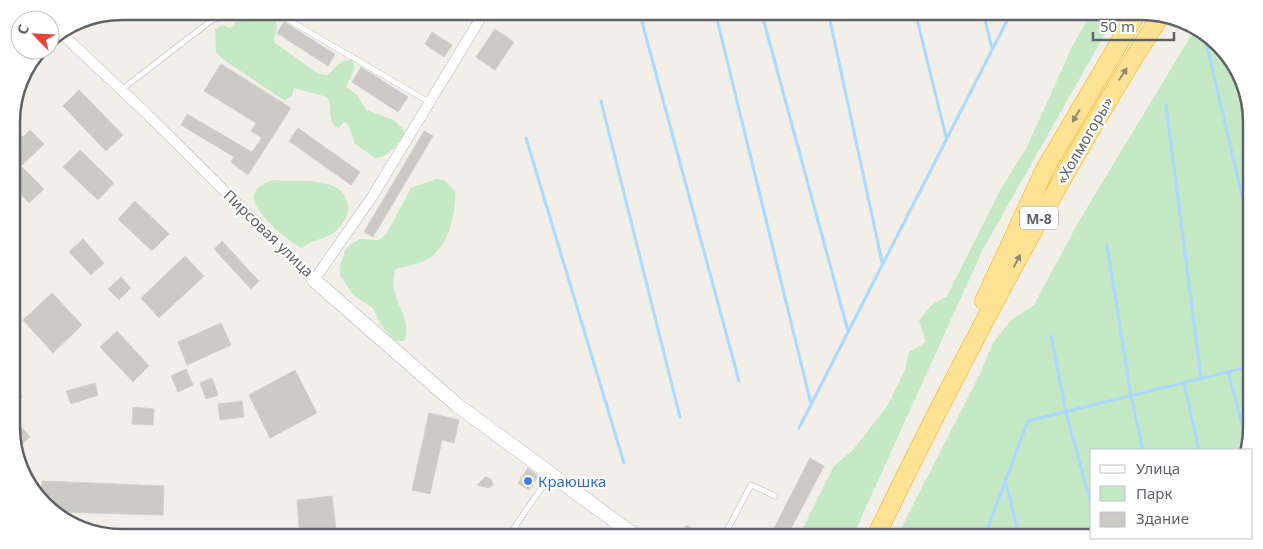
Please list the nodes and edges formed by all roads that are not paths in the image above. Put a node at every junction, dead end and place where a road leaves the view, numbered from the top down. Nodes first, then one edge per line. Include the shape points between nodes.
1 (212, 20) edge
2 (288, 20) edge
3 (479, 20) edge
4 (1132, 20) edge
5 (1157, 21) edge
6 (66, 37) edge
7 (121, 90) junction
8 (429, 102) junction
9 (314, 280) junction
10 (929, 428) junction
11 (552, 473) junction
12 (774, 496) dead end
13 (513, 529) edge
14 (626, 529) edge
15 (728, 529) edge
16 (879, 529) edge

1 - 7 lane
2 - 8 lane
3 - 8 street, Пирсовая улица
4 -> 10 highway, «Холмогоры» / М-8 via 1045,169
10 -> 5 highway, «Холмогоры» / М-8 via 1046,206
6 - 7 street, Пирсовая улица
7 - 9 street, Пирсовая улица
8 - 9 street, Пирсовая улица via 372,197
9 - 11 street via 457,405
10 - 16 highway, «Холмогоры» / М-8
11 - 13 lane
11 - 14 street
12 - 15 lane via 751,485

